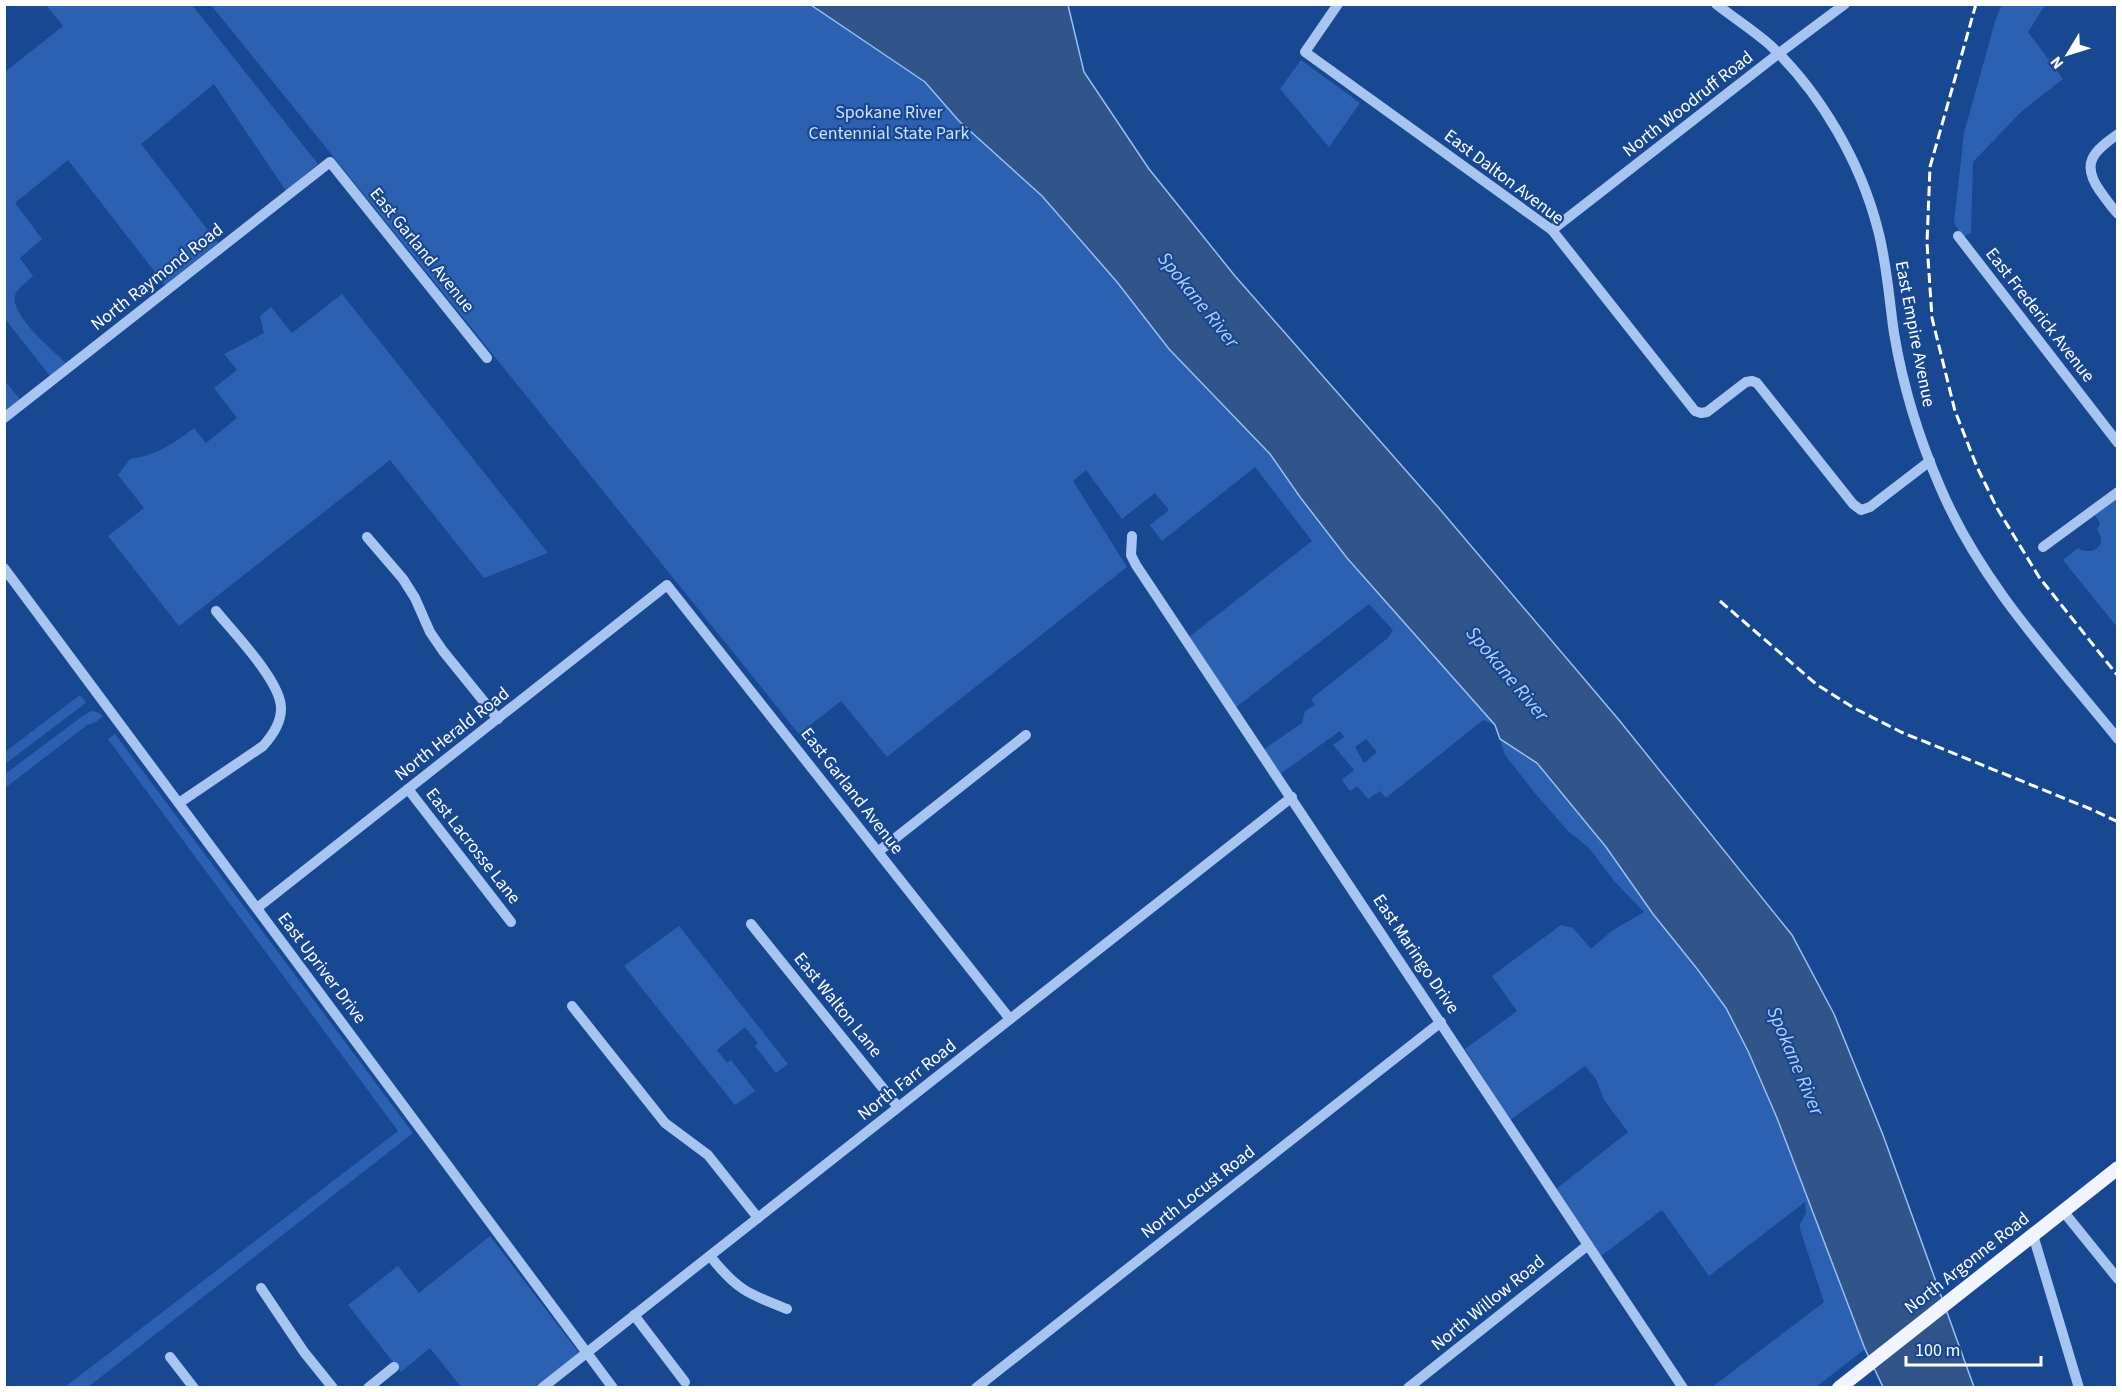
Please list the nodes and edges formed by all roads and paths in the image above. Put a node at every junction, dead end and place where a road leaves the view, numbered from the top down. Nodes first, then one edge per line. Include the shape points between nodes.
1 (1338, 4) edge
2 (1716, 4) edge
3 (1845, 4) edge
4 (1778, 54) junction
5 (2118, 134) edge
6 (330, 162) joint
7 (2118, 214) edge
8 (1552, 230) junction
9 (1958, 236) dead end
10 (488, 358) dead end
11 (4, 418) edge
12 (2118, 443) edge
13 (1929, 461) junction
14 (2118, 492) edge
15 (1132, 536) dead end
16 (367, 537) dead end
17 (2043, 546) dead end
18 (4, 568) edge
19 (667, 585) joint
20 (216, 611) dead end
21 (498, 719) junction
22 (1026, 735) dead end
23 (2118, 739) edge
24 (408, 789) junction
25 (1292, 797) junction
26 (179, 803) junction
27 (879, 851) junction
28 (257, 908) junction
29 (511, 922) dead end
30 (751, 924) dead end
31 (572, 1006) dead end
32 (1010, 1019) junction
33 (1441, 1022) junction
34 (898, 1107) junction
35 (2118, 1168) edge
36 (2063, 1211) junction
37 (758, 1218) junction
38 (2033, 1235) junction
39 (1588, 1245) junction
40 (710, 1256) junction
41 (2118, 1279) edge
42 (261, 1288) dead end
43 (787, 1309) dead end
44 (634, 1315) junction
45 (587, 1352) junction
46 (170, 1357) dead end
47 (394, 1367) dead end
48 (685, 1382) dead end
49 (1841, 1386) edge
50 (194, 1388) edge
51 (333, 1388) edge
52 (368, 1388) edge
53 (542, 1388) edge
54 (614, 1388) edge
55 (976, 1388) edge
56 (1408, 1388) edge
57 (1683, 1388) edge
58 (2079, 1388) edge

1 - 8 street, East Dalton Avenue via 1305,52
2 - 4 street, East Empire Avenue
3 - 4 street, North Woodruff Road
4 - 8 street, North Woodruff Road
4 - 13 street, East Empire Avenue via 1833,126 1866,192 1883,250 1903,376
5 - 7 street via 2091,158 2089,169 2094,183
6 - 10 street, East Garland Avenue
6 - 11 street, North Raymond Road
8 - 13 street, East Dalton Avenue via 1690,406 1701,413 1744,383 1752,381 1762,387 1861,510
9 - 12 street, East Frederick Avenue
13 - 23 street, East Empire Avenue via 1949,508 1983,567
14 - 17 street
15 - 25 street, East Maringo Drive via 1131,555 1136,565
16 - 21 street via 403,579 443,651
18 - 26 street, East Upriver Drive
19 - 21 street, North Herald Road
19 - 27 street, East Garland Avenue
20 - 26 street via 267,674 281,709 274,734 263,746
21 - 24 street, North Herald Road
22 - 27 street
24 - 28 street, North Herald Road
24 - 29 street, East Lacrosse Lane
25 - 32 street, North Farr Road
25 - 33 street, East Maringo Drive
26 - 28 street, East Upriver Drive
27 - 32 street, East Garland Avenue
28 - 45 street, East Upriver Drive
30 - 34 street, East Walton Lane
31 - 37 street via 665,1123 708,1155
32 - 34 street, North Farr Road
33 - 39 street, East Maringo Drive
33 - 55 street, North Locust Road
34 - 37 street, North Farr Road
35 - 36 main road, North Argonne Road
36 - 38 main road, North Argonne Road
36 - 41 street
37 - 40 street, North Farr Road
38 - 49 main road, North Argonne Road
38 - 58 street
39 - 56 street, North Willow Road
39 - 57 street, East Maringo Drive
40 - 43 street via 742,1290
40 - 44 street, North Farr Road
42 - 51 street via 303,1352
44 - 45 street, North Farr Road
44 - 48 street
45 - 53 street, North Farr Road
45 - 54 street, East Upriver Drive
46 - 50 street
47 - 52 street

